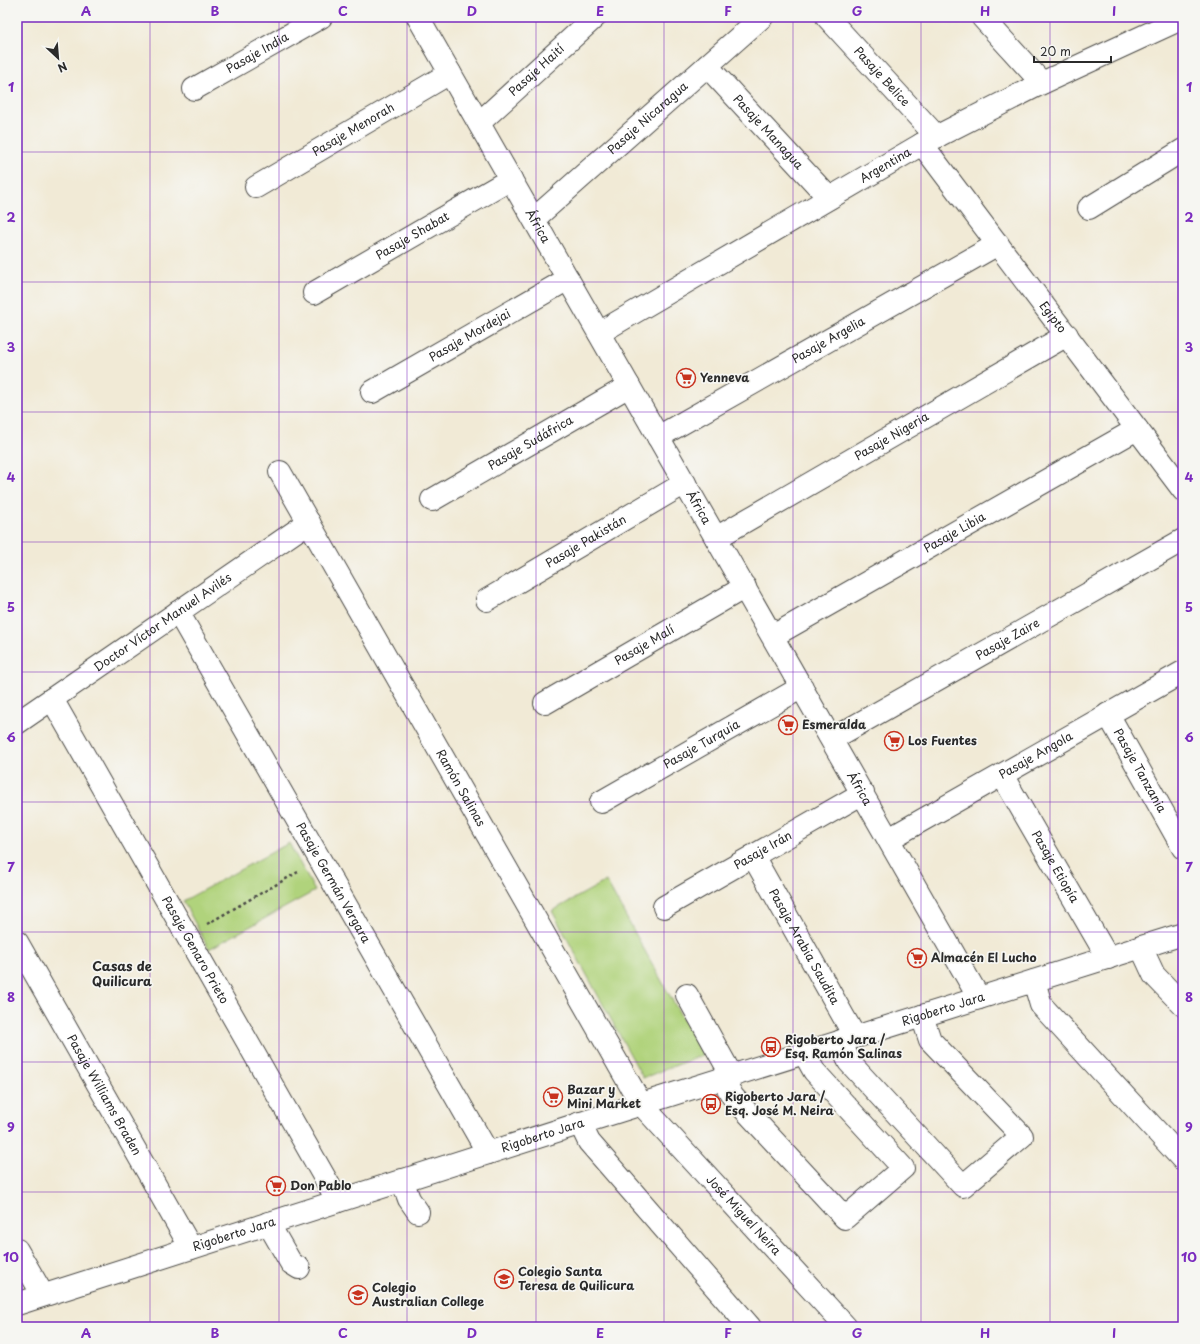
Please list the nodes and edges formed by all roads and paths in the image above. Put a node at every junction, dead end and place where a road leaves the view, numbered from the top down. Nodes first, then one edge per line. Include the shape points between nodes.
1 (322, 17) edge
2 (418, 17) edge
3 (595, 17) edge
4 (762, 17) edge
5 (827, 17) edge
6 (982, 17) edge
7 (1183, 18) edge
8 (1154, 23) edge
9 (707, 66) junction
10 (450, 73) junction
11 (1042, 83) junction
12 (194, 90) dead end
13 (479, 123) junction
14 (930, 140) junction
15 (1183, 150) edge
16 (511, 179) junction
17 (256, 187) dead end
18 (829, 198) junction
19 (1089, 208) dead end
20 (534, 219) junction
21 (998, 244) junction
22 (568, 279) junction
23 (314, 293) dead end
24 (599, 333) junction
25 (1066, 335) junction
26 (629, 386) junction
27 (372, 392) dead end
28 (1137, 428) junction
29 (658, 437) junction
30 (280, 472) dead end
31 (685, 483) junction
32 (1183, 490) edge
33 (432, 500) dead end
34 (309, 522) junction
35 (716, 538) junction
36 (1183, 540) edge
37 (745, 587) junction
38 (487, 600) dead end
39 (178, 612) junction
40 (773, 636) junction
41 (1183, 672) edge
42 (802, 687) junction
43 (52, 699) junction
44 (545, 704) dead end
45 (1108, 714) junction
46 (17, 723) edge
47 (832, 739) junction
48 (1002, 775) junction
49 (863, 793) junction
50 (601, 802) dead end
51 (889, 839) junction
52 (1183, 848) edge
53 (753, 856) junction
54 (320, 860) junction
55 (664, 907) dead end
56 (1183, 934) edge
57 (187, 936) junction
58 (17, 942) edge
59 (1141, 947) junction
60 (1108, 958) junction
61 (1034, 981) junction
62 (687, 995) dead end
63 (980, 998) junction
64 (1183, 1005) edge
65 (922, 1016) junction
66 (848, 1039) junction
67 (804, 1053) junction
68 (727, 1077) junction
69 (641, 1104) junction
70 (580, 1123) junction
71 (488, 1153) junction
72 (1183, 1160) edge
73 (402, 1180) junction
74 (338, 1201) junction
75 (418, 1212) dead end
76 (268, 1223) junction
77 (191, 1248) junction
78 (17, 1250) edge
79 (299, 1268) dead end
80 (43, 1296) junction
81 (17, 1304) edge
82 (750, 1327) edge
83 (846, 1327) edge

1 - 12 street, Pasaje India
2 - 10 street, África
3 - 13 street, Pasaje Haití
4 - 9 street, Pasaje Nicaragua
5 - 14 street, Pasaje Belice
6 - 11 street
7 - 8 street, Argentina
8 - 11 street, Argentina
9 - 18 street, Pasaje Managua
9 - 20 street, Pasaje Nicaragua
10 - 13 street, África
10 - 17 street, Pasaje Menorah
11 - 14 street, Argentina
13 - 16 street, África
14 - 18 street, Argentina
14 - 21 street, Egipto
15 - 19 street
16 - 20 street, África
16 - 23 street, Pasaje Shabat
18 - 24 street, Argentina
20 - 22 street, África
21 - 25 street, Egipto
21 - 29 street, Pasaje Argelia
22 - 24 street, África
22 - 27 street, Pasaje Mordejai
24 - 26 street, África
25 - 28 street, Egipto
25 - 35 street, Pasaje Nigeria
26 - 29 street, África
26 - 33 street, Pasaje Sudáfrica
28 - 32 street, Egipto
28 - 40 street, Pasaje Libia
29 - 31 street, África
30 - 34 street, Ramón Salinas
31 - 35 street, África
31 - 38 street, Pasaje Pakistán
34 - 39 street, Doctor Víctor Manuel Avilés
34 - 69 street, Ramón Salinas
35 - 37 street, África
36 - 47 street, Pasaje Zaire
37 - 40 street, África
37 - 44 street, Pasaje Malí
39 - 43 street, Doctor Víctor Manuel Avilés
39 - 54 street, Pasaje Germán Vergara
40 - 42 street, África
41 - 45 street, Pasaje Angola
42 - 47 street, África
42 - 50 street, Pasaje Turquía
43 - 46 street, Doctor Víctor Manuel Avilés
43 - 57 street, Pasaje Genaro Prieto
45 - 48 street, Pasaje Angola
45 - 52 street, Pasaje Tanzania
47 - 49 street, África
48 - 51 street, Pasaje Angola
48 - 60 street, Pasaje Etiopía
49 - 51 street, África
49 - 53 street, Pasaje Irán
51 - 63 street, África
53 - 55 street, Pasaje Irán
53 - 66 street, Pasaje Arabia Saudita
54 - 57 path
54 - 71 street, Pasaje Germán Vergara
56 - 59 street, Rigoberto Jara
57 - 74 street, Pasaje Genaro Prieto
58 - 77 street, Pasaje Williams Braden
59 - 60 street, Rigoberto Jara
59 - 64 street via 1154,975
60 - 61 street, Rigoberto Jara
61 - 63 street, Rigoberto Jara
61 - 72 street via 1041,1005
62 - 68 street
63 - 65 street, Rigoberto Jara
65 - 66 street, Rigoberto Jara
65 - 66 street, Pasaje Arabia Saudita via 930,1040 1022,1136 963,1186 849,1062
66 - 67 street, Rigoberto Jara
67 - 68 street, Rigoberto Jara
67 - 68 street via 814,1071 903,1168 845,1218 733,1097
68 - 69 street, Rigoberto Jara
69 - 70 street, Rigoberto Jara
69 - 83 street, José Miguel Neira
70 - 71 street, Rigoberto Jara
70 - 82 street via 589,1142
71 - 73 street, Rigoberto Jara
73 - 74 street, Rigoberto Jara
73 - 75 street via 409,1199
74 - 76 street, Rigoberto Jara
76 - 77 street, Rigoberto Jara
76 - 79 street via 291,1263
77 - 80 street, Rigoberto Jara
78 - 80 street
80 - 81 street, Rigoberto Jara

